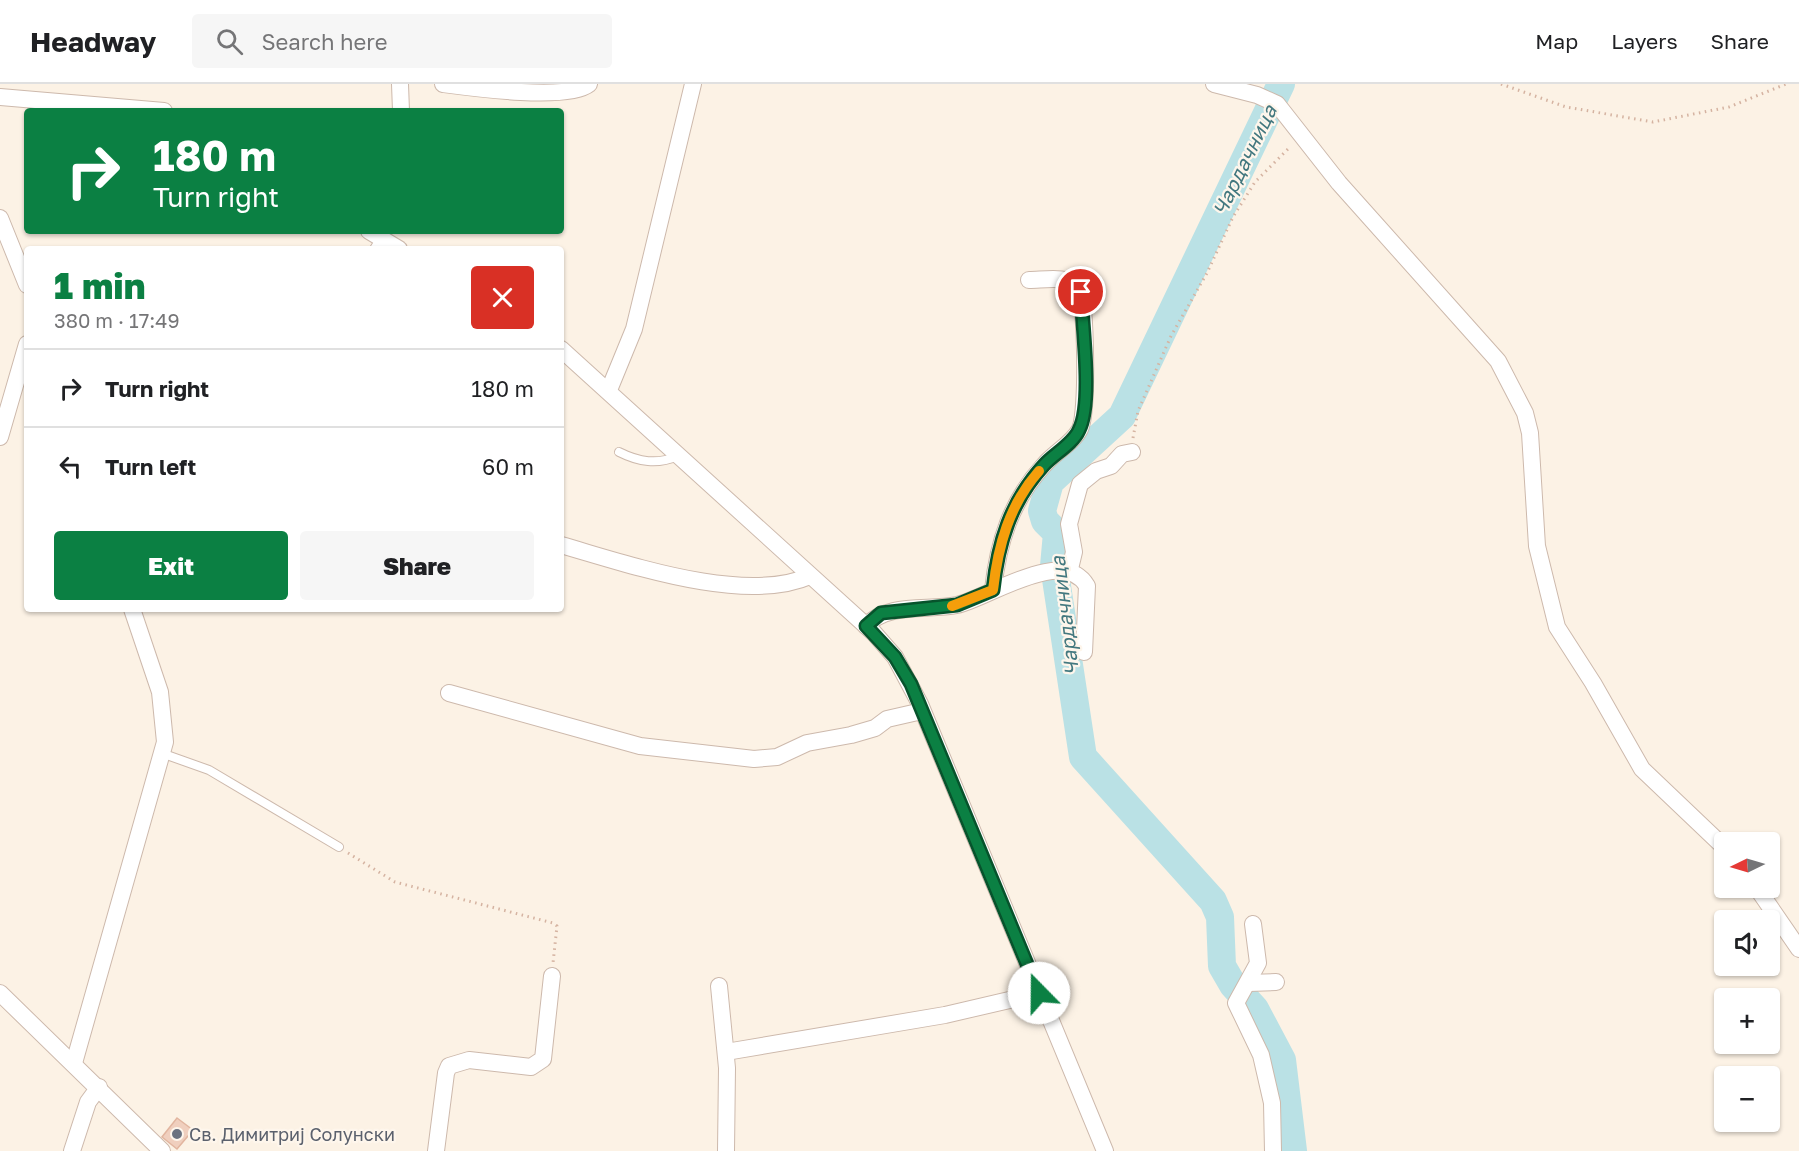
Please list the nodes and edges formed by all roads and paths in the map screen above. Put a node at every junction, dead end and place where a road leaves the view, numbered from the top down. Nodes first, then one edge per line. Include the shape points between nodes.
1 (400, 84) edge
2 (444, 84) edge
3 (589, 84) edge
4 (693, 84) edge
5 (1215, 84) edge
6 (1501, 84) edge
7 (1786, 84) edge
8 (0, 97) edge
9 (129, 108) edge
10 (401, 108) edge
11 (1301, 137) junction
12 (0, 218) edge
13 (376, 237) edge
14 (393, 246) edge
15 (24, 278) edge
16 (1029, 280) dead end
17 (564, 352) edge
18 (24, 354) edge
19 (609, 390) junction
20 (0, 437) edge
21 (619, 452) dead end
22 (1132, 452) joint
23 (678, 456) junction
24 (564, 545) edge
25 (1060, 573) junction
26 (810, 576) junction
27 (993, 590) junction
28 (133, 612) edge
29 (866, 626) junction
30 (1084, 652) dead end
31 (449, 693) dead end
32 (922, 711) junction
33 (164, 754) junction
34 (1714, 838) edge
35 (339, 847) joint
36 (1764, 898) edge
37 (1253, 924) dead end
38 (1799, 949) edge
39 (552, 976) joint
40 (1276, 982) dead end
41 (719, 986) dead end
42 (1243, 990) junction
43 (0, 993) edge
44 (1039, 993) junction
45 (726, 1052) junction
46 (74, 1063) junction
47 (99, 1087) junction
48 (72, 1151) edge
49 (162, 1151) edge
50 (436, 1151) edge
51 (726, 1151) edge
52 (1105, 1151) edge
53 (1274, 1151) edge

1 - 10 street
2 - 3 street via 557,93 580,90
4 - 19 street via 634,329
5 - 11 street via 1273,101
6 - 7 path via 1566,107 1653,122 1729,107
8 - 9 street
11 - 22 path via 1255,182 1233,218 1171,336 1142,403 1134,427
11 - 34 street via 1498,360 1525,413 1530,433 1537,546 1557,627 1642,769
12 - 15 street
13 - 14 street
16 - 27 street via 1061,280 1079,287 1083,412 1077,435 1045,464 1016,500 997,554
17 - 19 street
18 - 20 street
19 - 23 street
21 - 23 lane via 648,462
22 - 25 street via 1122,454 1111,466 1096,471 1080,484 1069,524 1074,552
23 - 26 street
24 - 26 street via 668,573 741,586 783,585
25 - 27 street via 1034,574
25 - 30 street via 1078,575 1087,586
26 - 29 street
27 - 29 street via 957,605 881,613
28 - 33 street via 159,692 165,729
29 - 32 street via 895,657
31 - 32 street via 640,746 754,759 777,757 807,743 875,728 886,720
32 - 44 street
33 - 35 lane via 209,770
33 - 46 street
35 - 39 path via 395,882 553,923 557,934
36 - 38 street
37 - 42 street via 1258,963
39 - 50 street via 543,1059 531,1067 469,1060 450,1066
40 - 42 street
41 - 45 street
42 - 53 street via 1237,1010 1262,1055 1274,1126
43 - 46 street
44 - 45 street via 945,1015
44 - 52 street
45 - 51 street
46 - 47 street
47 - 48 street via 88,1102
47 - 49 street

